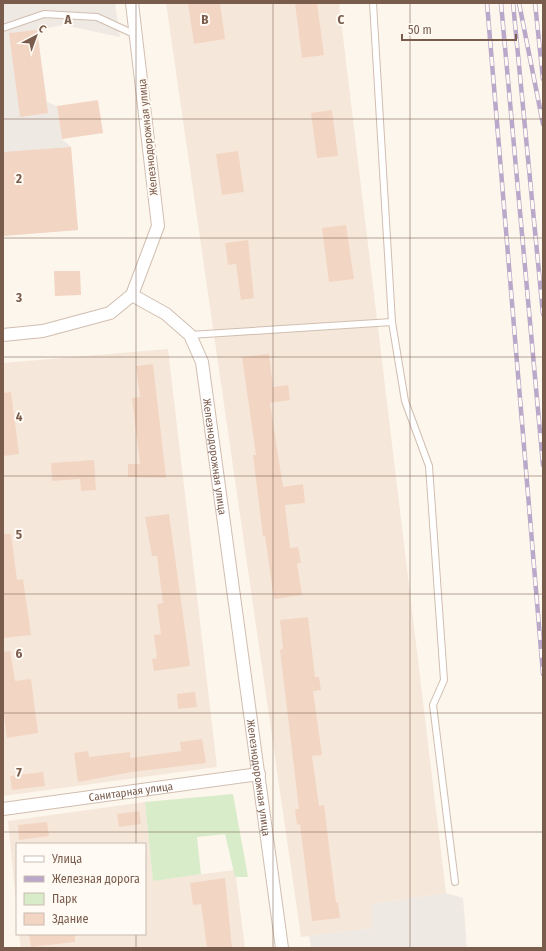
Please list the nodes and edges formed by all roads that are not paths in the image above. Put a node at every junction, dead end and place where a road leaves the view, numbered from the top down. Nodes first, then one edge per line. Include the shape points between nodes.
1 (132, 3) edge
2 (373, 3) edge
3 (3, 28) edge
4 (137, 36) junction
5 (132, 296) junction
6 (392, 322) junction
7 (3, 335) edge
8 (190, 335) junction
9 (259, 774) junction
10 (3, 809) edge
11 (455, 882) dead end
12 (282, 948) edge

1 - 4 street, Железнодорожная улица
2 - 6 lane
3 - 4 lane via 44,14 97,16
4 - 5 street, Железнодорожная улица via 158,226
5 - 7 street via 110,313 43,331
5 - 8 street, Железнодорожная улица via 166,314
6 - 8 lane
6 - 11 lane via 405,400 429,466 444,680 433,705
8 - 9 street, Железнодорожная улица via 202,362
9 - 10 street, Санитарная улица
9 - 12 street, Железнодорожная улица

